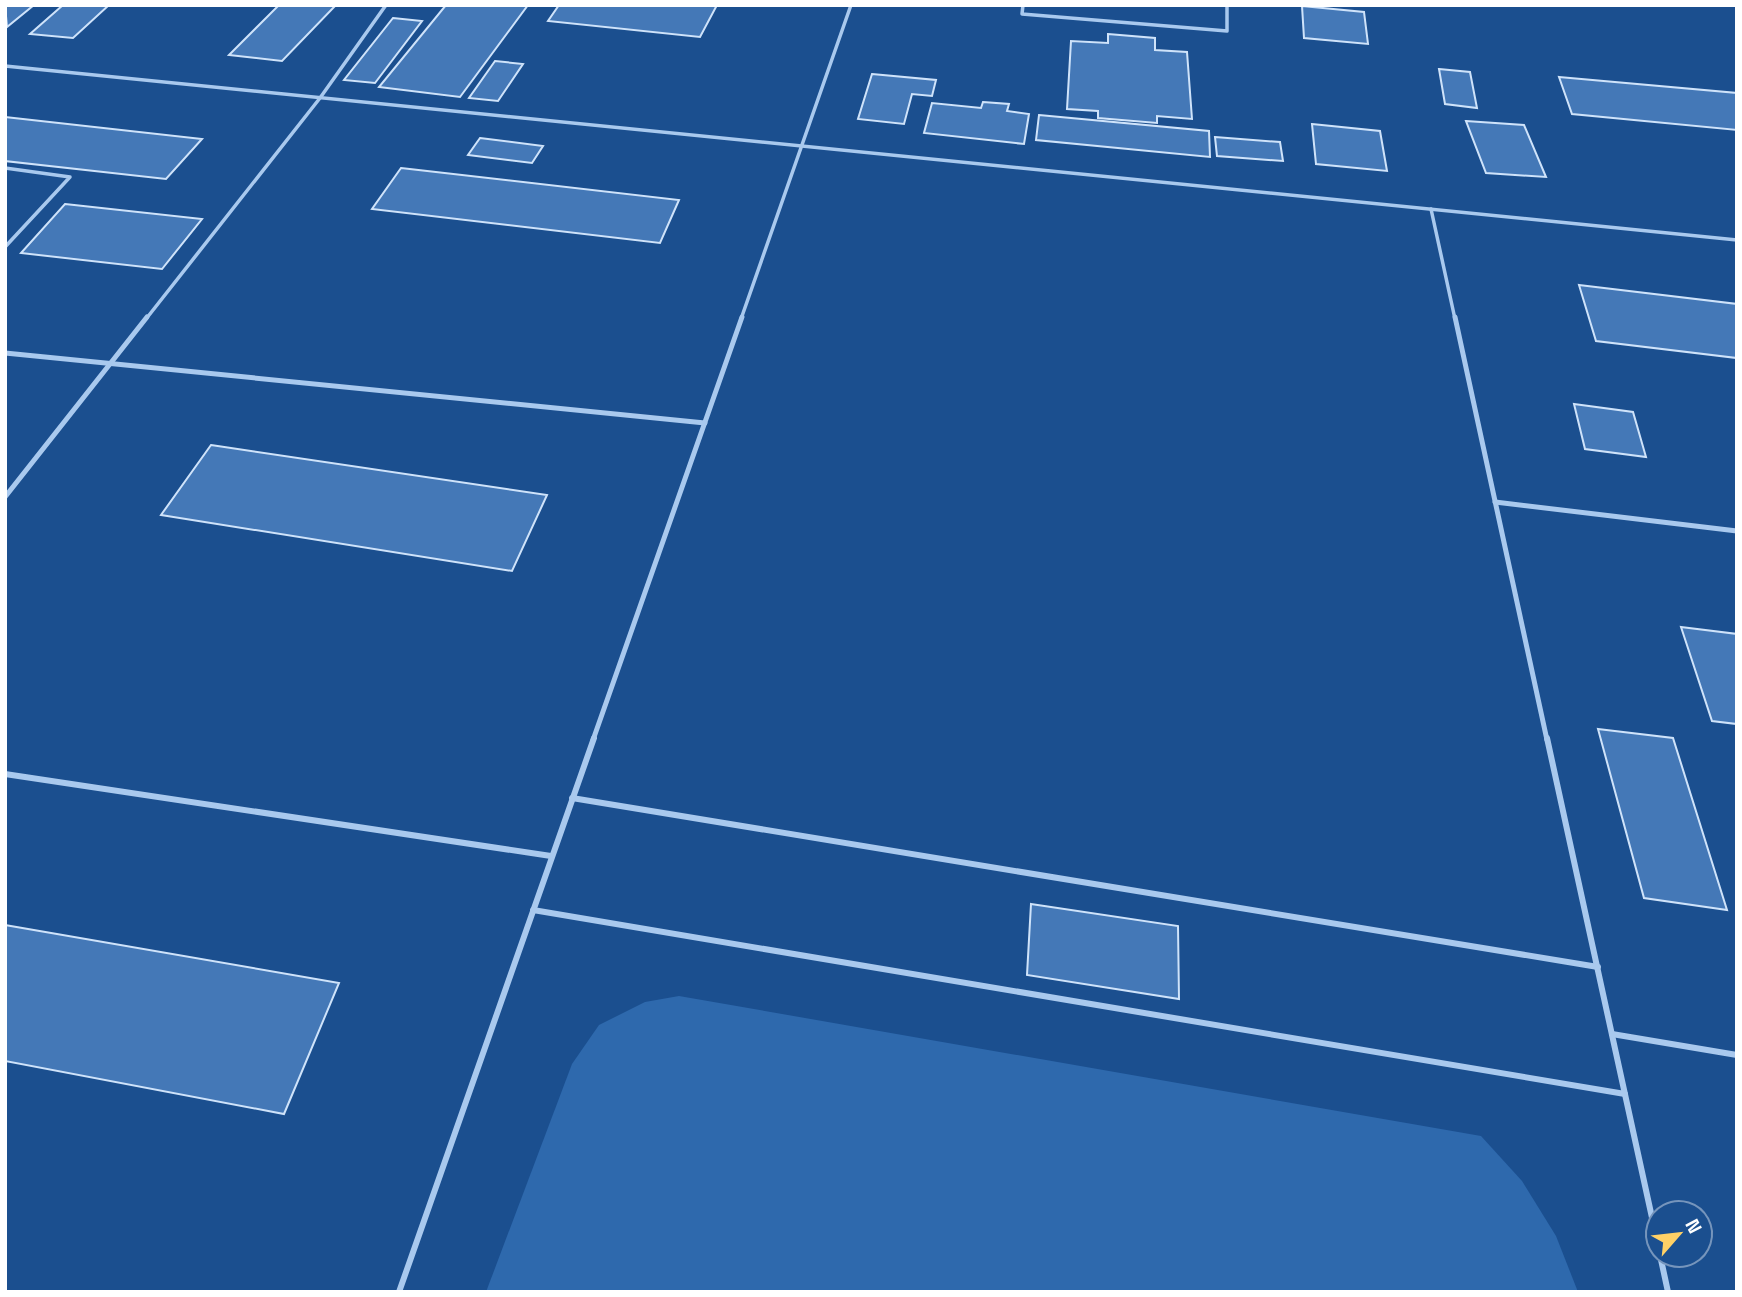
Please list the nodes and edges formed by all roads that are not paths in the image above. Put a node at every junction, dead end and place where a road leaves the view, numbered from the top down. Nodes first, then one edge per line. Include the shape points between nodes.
1 (386, 5) edge
2 (851, 5) edge
3 (1023, 5) edge
4 (1227, 5) edge
5 (5, 66) edge
6 (320, 98) junction
7 (799, 146) junction
8 (5, 168) edge
9 (1431, 209) junction
10 (1737, 240) edge
11 (5, 247) edge
12 (5, 353) edge
13 (111, 364) junction
14 (705, 423) junction
15 (5, 497) edge
16 (1495, 502) junction
17 (1737, 531) edge
18 (5, 774) edge
19 (572, 798) junction
20 (551, 856) junction
21 (533, 911) junction
22 (1598, 967) junction
23 (1612, 1034) junction
24 (1737, 1055) edge
25 (1625, 1094) junction
26 (1648, 1199) edge
27 (1663, 1269) edge
28 (399, 1292) edge
29 (1668, 1292) edge

1 - 6 lane
2 - 7 lane
3 - 4 lane via 1023,14 1227,30
5 - 6 lane
6 - 7 lane
6 - 13 lane
7 - 9 lane
7 - 14 lane
8 - 11 lane via 70,177
9 - 10 lane
9 - 16 lane
12 - 13 lane
13 - 14 lane
13 - 15 lane
14 - 19 lane
16 - 17 lane
16 - 22 lane
18 - 20 lane
19 - 20 lane
19 - 22 lane
20 - 21 lane
21 - 25 lane
21 - 28 lane
22 - 23 lane
23 - 24 lane
23 - 25 lane
25 - 26 lane
27 - 29 lane

